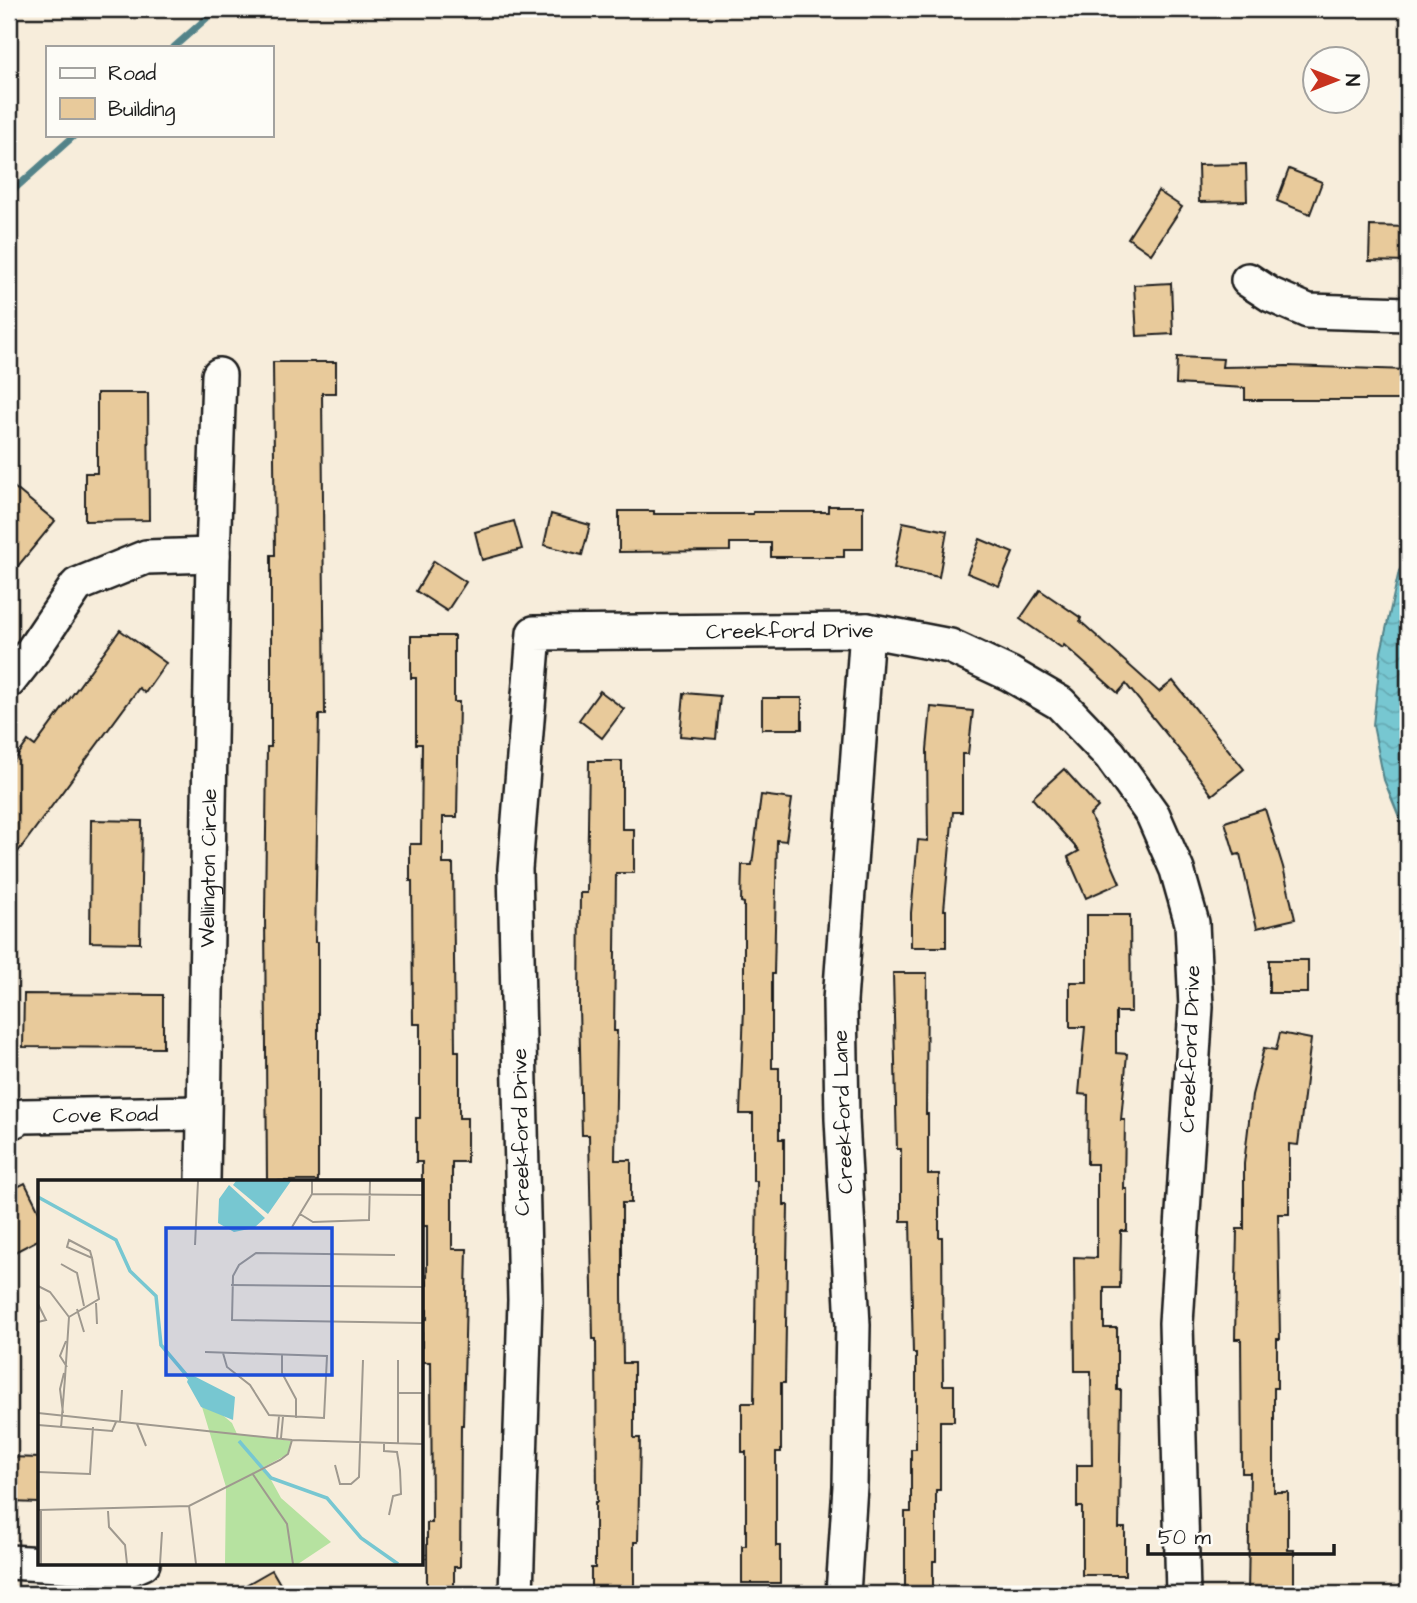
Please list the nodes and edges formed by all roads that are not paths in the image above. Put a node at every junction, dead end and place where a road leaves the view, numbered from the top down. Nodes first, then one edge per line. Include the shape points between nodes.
1 (1248, 281) dead end
2 (1408, 314) edge
3 (219, 376) dead end
4 (213, 555) junction
5 (867, 630) junction
6 (9, 681) edge
7 (202, 1114) junction
8 (9, 1123) edge
9 (202, 1180) edge
10 (9, 1562) edge
11 (38, 1564) edge
12 (43, 1564) edge
13 (141, 1564) edge
14 (516, 1594) edge
15 (843, 1594) edge
16 (1182, 1594) edge

1 - 2 street via 1308,311
3 - 4 street, Wellington Circle
4 - 6 street via 146,557 77,585
4 - 7 street, Wellington Circle
5 - 14 street, Creekford Drive via 534,633 515,869 525,1300
5 - 15 street, Creekford Lane via 840,1001 853,1325
5 - 16 street, Creekford Drive via 950,646 1060,704 1110,755 1153,815 1177,870 1192,923 1196,1007 1175,1323
7 - 8 street, Cove Road via 23,1116
7 - 9 street, Wellington Circle
10 - 11 street
12 - 13 street via 129,1569

